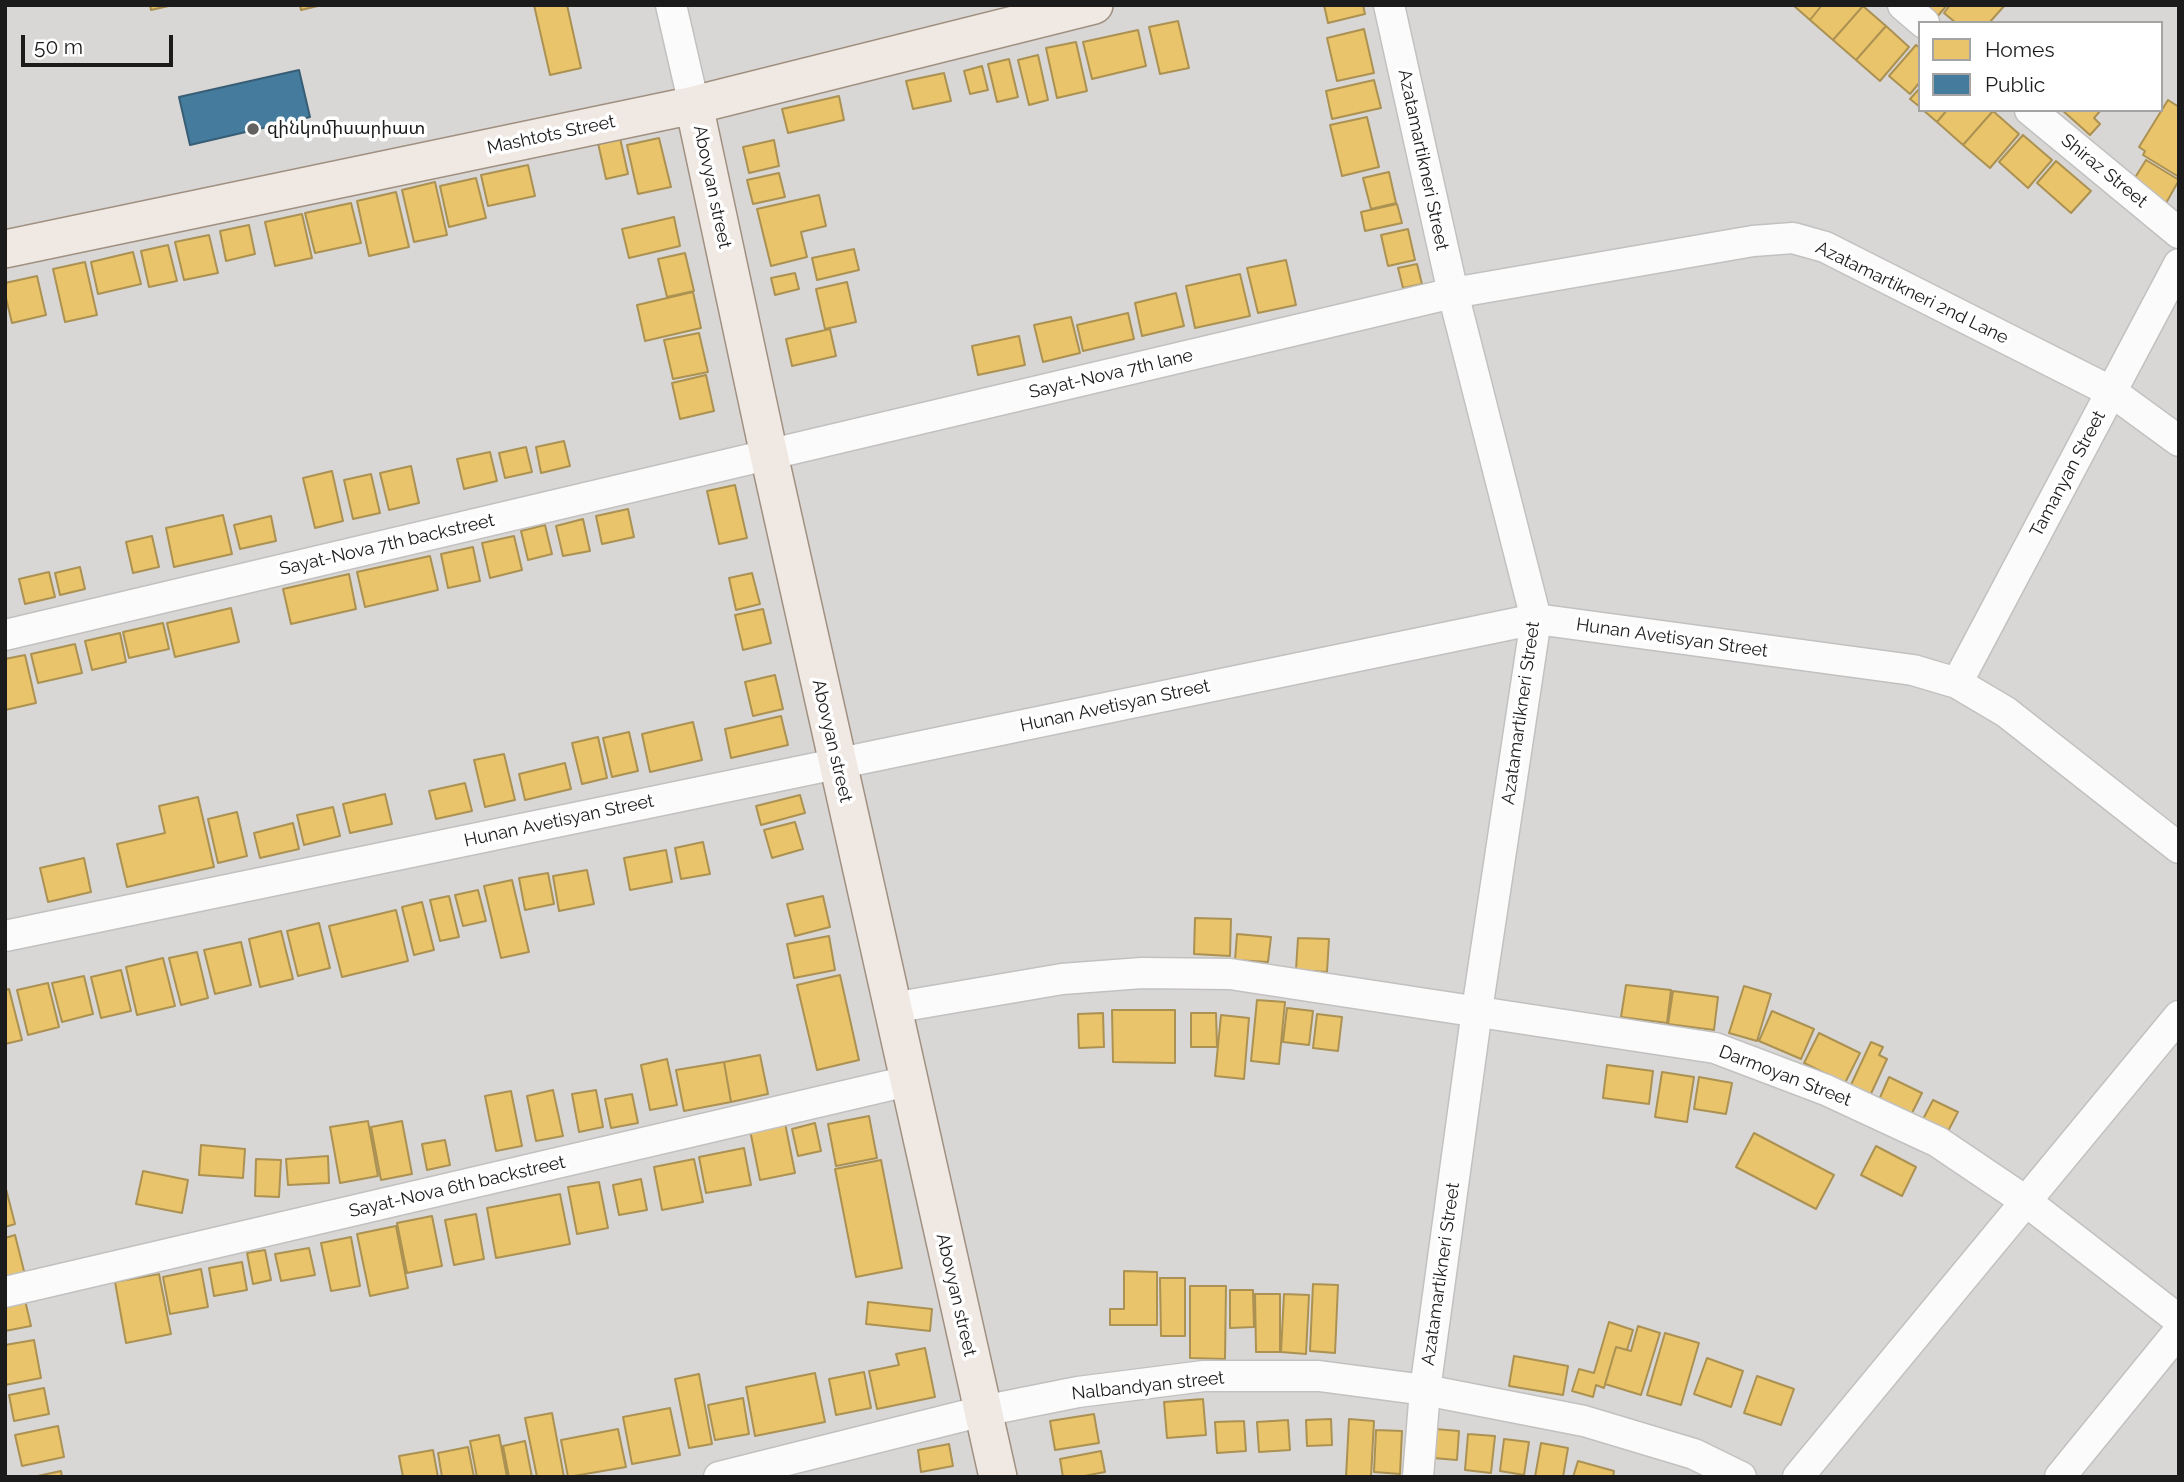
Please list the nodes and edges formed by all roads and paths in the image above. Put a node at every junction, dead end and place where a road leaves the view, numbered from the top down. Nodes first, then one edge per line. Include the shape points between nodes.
1 (671, 5) edge
2 (1094, 5) edge
3 (1389, 5) edge
4 (1903, 5) edge
5 (1922, 21) edge
6 (694, 104) junction
7 (2032, 112) edge
8 (2179, 233) edge
9 (5, 249) edge
10 (2179, 264) edge
11 (1453, 293) junction
12 (2112, 391) junction
13 (2179, 441) edge
14 (769, 455) junction
15 (1536, 620) junction
16 (5, 635) edge
17 (1957, 683) junction
18 (837, 763) junction
19 (2179, 848) edge
20 (5, 936) edge
21 (892, 1008) junction
22 (1477, 1010) junction
23 (2179, 1016) edge
24 (908, 1081) junction
25 (2027, 1202) junction
26 (5, 1292) edge
27 (2179, 1320) edge
28 (2179, 1331) edge
29 (1425, 1390) junction
30 (983, 1411) junction
31 (719, 1477) edge
32 (998, 1477) edge
33 (1418, 1477) edge
34 (1741, 1477) edge
35 (1798, 1477) edge
36 (2060, 1477) edge

1 - 6 street, Abovyan street
2 - 6 main road, Mashtots Street
3 - 11 street, Azatamartikneri Street
4 - 5 street
6 - 9 main road, Mashtots Street
6 - 14 main road, Abovyan street
7 - 8 street, Shiraz Street
10 - 12 street, Tamanyan Street
11 - 12 street, Azatamartikneri 2nd Lane via 1793,238 1825,247
11 - 14 street, Sayat-Nova 7th lane
11 - 15 street, Azatamartikneri Street
12 - 13 street, Azatamartikneri 2nd Lane
12 - 17 street, Tamanyan Street
14 - 16 street, Sayat-Nova 7th backstreet
14 - 18 main road, Abovyan street
15 - 17 street, Hunan Avetisyan Street via 1913,670
15 - 18 street, Hunan Avetisyan Street
15 - 22 street, Azatamartikneri Street
17 - 19 street, Hunan Avetisyan Street via 2006,712
18 - 20 street, Hunan Avetisyan Street
18 - 21 main road, Abovyan street
21 - 22 street, Darmoyan Street via 1062,979 1155,973 1230,974
21 - 24 main road, Abovyan street
22 - 25 street, Darmoyan Street via 1714,1048 1826,1090 1938,1142
22 - 29 street, Azatamartikneri Street
23 - 25 street
24 - 26 street, Sayat-Nova 6th backstreet
24 - 30 main road, Abovyan street
25 - 27 street, Darmoyan Street
25 - 35 street
28 - 36 street
29 - 30 street, Nalbandyan street via 1318,1376 1204,1376 1078,1392
29 - 33 street, Azatamartikneri Street
29 - 34 street, Nalbandyan street via 1584,1422 1694,1454
30 - 31 street, Nalbandyan street
30 - 32 main road, Abovyan street

